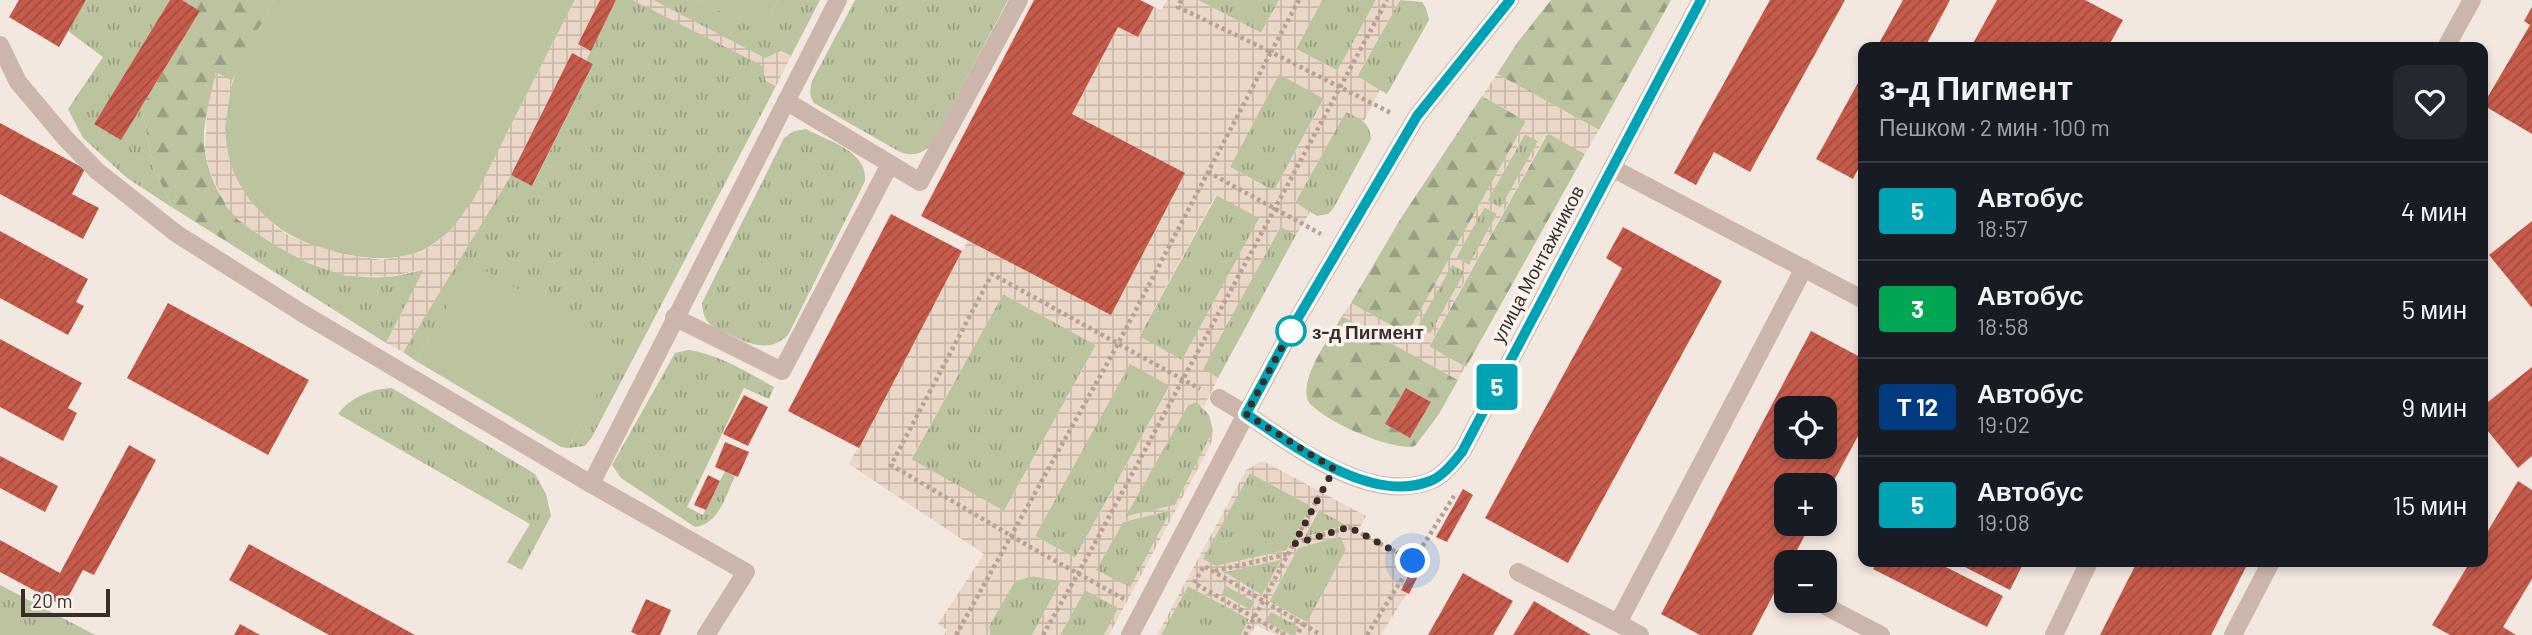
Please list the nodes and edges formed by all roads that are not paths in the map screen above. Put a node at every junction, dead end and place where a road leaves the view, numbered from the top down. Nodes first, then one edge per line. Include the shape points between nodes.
1 (838, 0) edge
2 (1019, 0) edge
3 (1510, 0) edge
4 (1701, 0) edge
5 (2472, 0) edge
6 (2448, 42) edge
7 (0, 45) edge
8 (786, 102) junction
9 (890, 164) junction
10 (1612, 168) junction
11 (1804, 268) junction
12 (1858, 297) edge
13 (674, 317) junction
14 (1219, 398) road end
15 (1246, 414) junction
16 (591, 484) junction
17 (2088, 567) edge
18 (2268, 567) edge
19 (1518, 572) dead end
20 (1837, 613) edge
21 (1618, 623) junction
22 (706, 635) edge
23 (1130, 635) edge
24 (1640, 635) edge
25 (1881, 635) edge
26 (2054, 635) edge
27 (2233, 635) edge

1 - 8 street
2 - 9 street via 920,182
3 - 15 street via 1412,124
4 - 10 street, улица Монтажников
5 - 6 street
7 - 16 street via 18,82 81,155 177,234
8 - 9 street
8 - 13 street
9 - 13 street via 782,371
10 - 11 street
10 - 15 street, улица Монтажников via 1462,452 1432,481 1416,485 1366,481 1334,469
11 - 12 street
11 - 21 street
13 - 16 street
14 - 15 street, улица Монтажников
15 - 23 street
16 - 22 street via 746,572
17 - 26 street
18 - 27 street
19 - 21 street
20 - 25 street
21 - 24 street

